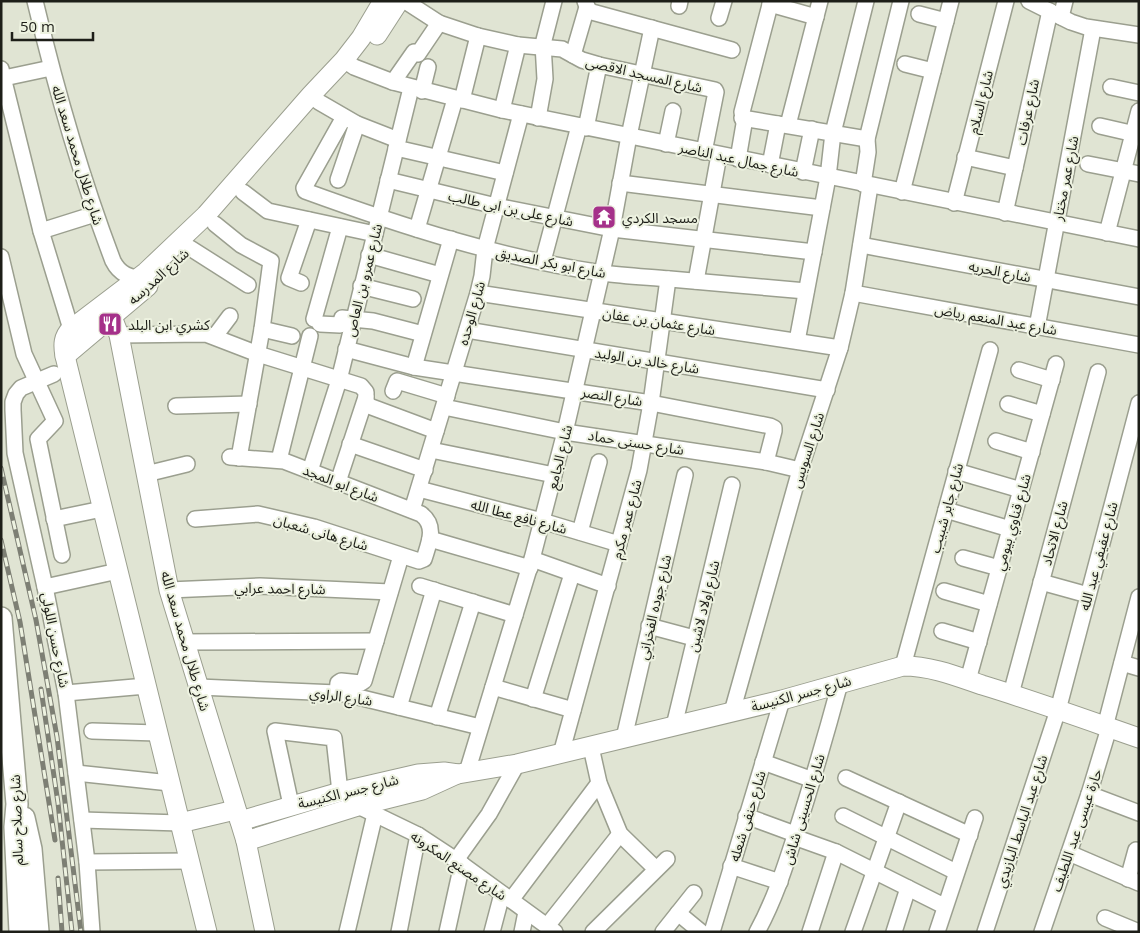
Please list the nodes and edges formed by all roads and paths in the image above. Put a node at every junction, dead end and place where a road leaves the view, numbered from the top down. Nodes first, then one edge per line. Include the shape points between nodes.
1 (35, 1) edge
2 (383, 1) edge
3 (399, 1) edge
4 (404, 1) edge
5 (554, 1) edge
6 (724, 1) edge
7 (820, 1) edge
8 (866, 1) edge
9 (901, 1) edge
10 (951, 1) edge
11 (1006, 1) edge
12 (1065, 1) edge
13 (1032, 2) edge
14 (770, 3) edge
15 (586, 4) edge
16 (919, 14) dead end
17 (1055, 14) junction
18 (816, 17) junction
19 (719, 18) dead end
20 (439, 22) junction
21 (946, 22) junction
22 (652, 28) junction
23 (1093, 29) junction
24 (1139, 35) edge
25 (478, 36) junction
26 (518, 45) junction
27 (543, 48) junction
28 (732, 50) dead end
29 (573, 55) junction
30 (349, 63) junction
31 (905, 64) dead end
32 (599, 65) junction
33 (428, 67) dead end
34 (51, 68) junction
35 (933, 72) junction
36 (642, 74) junction
37 (393, 82) junction
38 (3, 83) edge
39 (1111, 87) dead end
40 (416, 89) junction
41 (1139, 92) edge
42 (458, 99) junction
43 (319, 102) junction
44 (502, 110) junction
45 (1139, 111) edge
46 (673, 112) dead end
47 (521, 114) junction
48 (538, 118) junction
49 (742, 118) junction
50 (351, 120) junction
51 (783, 125) junction
52 (1100, 126) dead end
53 (583, 127) junction
54 (812, 129) junction
55 (833, 133) junction
56 (1136, 135) edge
57 (629, 136) junction
58 (867, 138) junction
59 (397, 144) junction
60 (666, 144) junction
61 (711, 154) junction
62 (965, 157) junction
63 (438, 158) junction
64 (738, 159) junction
65 (1088, 164) dead end
66 (770, 165) junction
67 (1015, 168) junction
68 (1123, 171) junction
69 (803, 172) junction
70 (505, 174) junction
71 (1139, 174) edge
72 (828, 177) junction
73 (338, 180) dead end
74 (388, 180) junction
75 (620, 183) junction
76 (867, 185) junction
77 (429, 189) junction
78 (243, 192) junction
79 (902, 192) junction
80 (712, 195) junction
81 (954, 203) junction
82 (496, 206) junction
83 (822, 208) junction
84 (362, 211) junction
85 (1005, 213) junction
86 (95, 214) junction
87 (378, 218) junction
88 (555, 218) junction
89 (309, 220) junction
90 (1056, 223) junction
91 (215, 224) junction
92 (348, 228) junction
93 (417, 229) junction
94 (612, 229) junction
95 (41, 231) junction
96 (1107, 233) junction
97 (374, 234) junction
98 (451, 239) junction
99 (704, 239) junction
100 (1139, 239) edge
101 (861, 245) junction
102 (190, 248) junction
103 (485, 248) junction
104 (814, 252) junction
105 (369, 255) junction
106 (1, 257) edge
107 (543, 261) junction
108 (602, 273) junction
109 (440, 275) junction
110 (668, 279) junction
111 (1046, 279) junction
112 (145, 281) junction
113 (696, 281) junction
114 (301, 283) dead end
115 (248, 285) dead end
116 (362, 286) junction
117 (806, 291) junction
118 (478, 293) junction
119 (853, 293) junction
120 (1139, 297) edge
121 (412, 298) dead end
122 (593, 311) junction
123 (230, 316) dead end
124 (353, 319) junction
125 (663, 321) junction
126 (115, 326) junction
127 (1037, 327) junction
128 (262, 328) junction
129 (71, 329) junction
130 (467, 330) junction
131 (423, 334) junction
132 (215, 336) junction
133 (292, 336) dead end
134 (310, 336) dead end
135 (797, 341) junction
136 (1139, 345) edge
137 (840, 348) junction
138 (346, 349) junction
139 (584, 350) junction
140 (990, 350) dead end
141 (258, 354) junction
142 (65, 356) junction
143 (657, 362) junction
144 (1056, 364) dead end
145 (414, 367) junction
146 (302, 368) junction
147 (1019, 370) dead end
148 (1098, 372) dead end
149 (54, 374) dead end
150 (454, 374) junction
151 (338, 380) junction
152 (1052, 380) junction
153 (36, 382) junction
154 (575, 390) junction
155 (827, 390) junction
156 (393, 391) dead end
157 (366, 398) junction
158 (445, 402) junction
159 (651, 403) junction
160 (1139, 403) edge
161 (249, 404) junction
162 (1008, 404) dead end
163 (176, 406) dead end
164 (1042, 414) junction
165 (436, 431) junction
166 (565, 432) junction
167 (996, 442) dead end
168 (350, 444) junction
169 (645, 444) junction
170 (431, 450) junction
171 (1032, 452) junction
172 (279, 460) junction
173 (599, 462) dead end
174 (766, 462) junction
175 (187, 464) dead end
176 (424, 470) junction
177 (800, 470) junction
178 (310, 471) junction
179 (956, 471) junction
180 (146, 474) junction
181 (554, 475) junction
182 (685, 475) dead end
183 (338, 482) junction
184 (732, 486) dead end
185 (419, 489) junction
186 (1021, 490) junction
187 (102, 509) junction
188 (412, 510) junction
189 (946, 510) junction
190 (54, 519) junction
191 (195, 519) dead end
192 (542, 521) junction
193 (1010, 528) junction
194 (580, 532) junction
195 (430, 539) junction
196 (619, 544) junction
197 (62, 555) dead end
198 (401, 556) junction
199 (963, 558) dead end
200 (531, 564) junction
201 (1000, 568) junction
202 (118, 571) junction
203 (572, 574) junction
204 (1041, 582) junction
205 (608, 586) junction
206 (45, 587) junction
207 (169, 590) junction
208 (944, 591) dead end
209 (390, 592) junction
210 (1088, 595) junction
211 (1139, 597) edge
212 (473, 602) junction
213 (990, 604) junction
214 (516, 615) junction
215 (1, 618) edge
216 (1136, 620) edge
217 (649, 626) junction
218 (942, 631) dead end
219 (694, 638) junction
220 (376, 641) junction
221 (184, 642) junction
222 (979, 642) junction
223 (1122, 663) junction
224 (903, 666) junction
225 (1139, 668) edge
226 (4, 680) edge
227 (968, 680) junction
228 (840, 683) junction
229 (146, 686) junction
230 (199, 687) junction
231 (493, 687) junction
232 (66, 693) junction
233 (337, 693) junction
234 (1011, 694) junction
235 (533, 699) junction
236 (782, 700) junction
237 (399, 707) junction
238 (573, 710) junction
239 (1058, 710) junction
240 (732, 712) junction
241 (437, 717) junction
242 (674, 726) junction
243 (480, 727) junction
244 (1107, 727) junction
245 (92, 731) dead end
246 (158, 733) junction
247 (624, 738) junction
248 (1139, 738) edge
249 (591, 746) junction
250 (562, 754) junction
251 (763, 762) junction
252 (517, 764) junction
253 (76, 773) junction
254 (463, 773) junction
255 (846, 778) dead end
256 (813, 780) junction
257 (599, 782) junction
258 (170, 783) junction
259 (340, 792) junction
260 (1089, 794) junction
261 (899, 802) junction
262 (17, 804) junction
263 (291, 806) junction
264 (358, 806) junction
265 (1139, 813) edge
266 (375, 814) junction
267 (238, 815) junction
268 (746, 816) junction
269 (843, 816) dead end
270 (975, 818) dead end
271 (82, 820) junction
272 (180, 823) junction
273 (620, 834) junction
274 (418, 835) junction
275 (970, 835) junction
276 (795, 836) junction
277 (886, 838) junction
278 (246, 841) junction
279 (1136, 850) dead end
280 (836, 852) junction
281 (1069, 853) junction
282 (667, 858) dead end
283 (189, 861) junction
284 (87, 862) junction
285 (459, 862) junction
286 (731, 866) junction
287 (656, 870) junction
288 (874, 871) junction
289 (956, 872) junction
290 (1133, 881) edge
291 (780, 882) junction
292 (908, 888) junction
293 (694, 893) dead end
294 (506, 897) junction
295 (944, 906) junction
296 (526, 912) junction
297 (678, 913) junction
298 (1105, 918) dead end
299 (552, 930) edge
300 (20, 932) edge
301 (38, 932) edge
302 (92, 932) edge
303 (207, 932) edge
304 (266, 932) edge
305 (346, 932) edge
306 (399, 932) edge
307 (447, 932) edge
308 (492, 932) edge
309 (522, 932) edge
310 (593, 932) edge
311 (663, 932) edge
312 (701, 932) edge
313 (712, 932) edge
314 (757, 932) edge
315 (810, 932) edge
316 (853, 932) edge
317 (894, 932) edge
318 (936, 932) edge
319 (985, 932) edge
320 (1042, 932) edge
321 (1139, 932) edge

1 - 34 street, شارع طلال محمد سعد الله
2 - 30 main road, شارع المدرسه via 357,43
3 - 30 main road, شارع المدرسه
4 - 20 street, شارع المسجد الاقصى
5 - 27 street
6 - 19 street
7 - 18 street
8 - 55 street
9 - 58 street, شارع السويس
10 - 21 street
11 - 62 street, شارع السلام
12 - 17 street, شارع عرفات
13 - 17 street
14 - 18 street
14 - 49 street
15 - 22 street via 590,12
15 - 29 street
16 - 21 street
17 - 23 street
17 - 67 street, شارع عرفات
18 - 51 street
20 - 25 street, شارع المسجد الاقصى
20 - 37 street via 418,54 414,52
21 - 35 street
22 - 28 street
22 - 36 street, شارع الجامع
23 - 24 street
23 - 90 street, شارع عمر مختار
25 - 26 street, شارع المسجد الاقصى
25 - 42 street
26 - 27 street, شارع المسجد الاقصى
26 - 44 street
27 - 29 street, شارع المسجد الاقصى via 556,48
27 - 48 street via 545,80
29 - 32 street, شارع المسجد الاقصى
30 - 37 street, شارع جمال عبد الناصر
30 - 43 main road, شارع المدرسه
30 - 112 main road, شارع المدرسه via 311,95
31 - 35 street
32 - 36 street, شارع المسجد الاقصى
32 - 53 street
33 - 40 street, شارع عمرو بن العاص
34 - 38 street
34 - 86 street, شارع طلال محمد سعد الله
35 - 79 street
36 - 57 street, شارع الجامع
36 - 61 street, شارع المسجد الاقصى via 716,91
37 - 40 street, شارع جمال عبد الناصر
38 - 95 street
39 - 41 street
40 - 42 street, شارع جمال عبد الناصر
40 - 59 street, شارع عمرو بن العاص
42 - 44 street, شارع جمال عبد الناصر
42 - 63 street
43 - 50 street
43 - 78 main road, شارع المدرسه
44 - 47 street, شارع جمال عبد الناصر
45 - 56 street
46 - 60 street
47 - 48 street, شارع جمال عبد الناصر
47 - 70 street, شارع الوحده
48 - 53 street, شارع جمال عبد الناصر
49 - 51 street
49 - 64 street via 744,127
50 - 59 street
50 - 73 street
50 - 84 street, شارع ابو بكر الصديق via 304,190
51 - 54 street
51 - 66 street
52 - 56 street
53 - 57 street, شارع جمال عبد الناصر
53 - 88 street
54 - 55 street
54 - 69 street
55 - 58 street
55 - 72 street
56 - 68 street
57 - 60 street, شارع جمال عبد الناصر
57 - 75 street, شارع الجامع
58 - 76 street, شارع السويس
59 - 63 street
59 - 74 street, شارع عمرو بن العاص
60 - 61 street, شارع جمال عبد الناصر
61 - 64 street, شارع جمال عبد الناصر
61 - 80 street
62 - 67 street
62 - 81 street, شارع السلام
63 - 70 street
63 - 77 street
64 - 66 street, شارع جمال عبد الناصر
65 - 68 street
66 - 69 street, شارع جمال عبد الناصر
67 - 85 street, شارع عرفات
68 - 71 street
68 - 96 street
69 - 72 street, شارع جمال عبد الناصر
70 - 82 street, شارع الوحده
72 - 76 street, شارع جمال عبد الناصر
72 - 83 street
74 - 77 street, شارع على بن ابى طالب
74 - 87 street, شارع عمرو بن العاص
75 - 80 street
75 - 94 street, شارع الجامع
76 - 79 street, شارع جمال عبد الناصر
76 - 101 street, شارع السويس
77 - 82 street, شارع على بن ابى طالب
77 - 93 street
78 - 89 street via 266,216
78 - 91 main road, شارع المدرسه
79 - 81 street, شارع جمال عبد الناصر
80 - 83 street
80 - 99 street
81 - 85 street, شارع جمال عبد الناصر
82 - 88 street, شارع على بن ابى طالب
82 - 103 street, شارع الوحده
83 - 104 street
84 - 87 street, شارع ابو بكر الصديق
84 - 92 street
85 - 90 street, شارع جمال عبد الناصر
86 - 95 street
86 - 112 street, شارع طلال محمد سعد الله via 116,267 125,275
87 - 93 street, شارع ابو بكر الصديق
87 - 97 street, شارع عمرو بن العاص
88 - 94 street, شارع على بن ابى طالب
88 - 107 street
89 - 92 street
89 - 114 street via 289,278
90 - 96 street, شارع جمال عبد الناصر
90 - 111 street, شارع عمر مختار
91 - 102 main road, شارع المدرسه
91 - 128 street via 241,245 271,260
92 - 97 street
92 - 124 street via 317,322 340,325 342,318
93 - 98 street, شارع ابو بكر الصديق
94 - 99 street, شارع على بن ابى طالب
94 - 108 street, شارع الجامع
95 - 129 street
96 - 100 street, شارع جمال عبد الناصر
97 - 105 street, شارع عمرو بن العاص
98 - 103 street, شارع ابو بكر الصديق
98 - 109 street
99 - 104 street, شارع على بن ابى طالب
99 - 113 street
101 - 111 street, شارع الحريه
101 - 119 street, شارع السويس
102 - 112 main road, شارع المدرسه
102 - 115 street
103 - 107 street, شارع ابو بكر الصديق
103 - 118 street, شارع الوحده
104 - 117 street
105 - 109 street
105 - 116 street, شارع عمرو بن العاص
106 - 153 street via 24,354
107 - 108 street, شارع ابو بكر الصديق
108 - 110 street, شارع ابو بكر الصديق
108 - 122 street, شارع الجامع
109 - 131 street
110 - 113 street, شارع ابو بكر الصديق
110 - 125 street, شارع عمر مكرم
111 - 120 street, شارع الحريه
111 - 127 street, شارع عمر مختار
112 - 126 main road, شارع المدرسه
112 - 129 main road, شارع المدرسه
113 - 117 street, شارع ابو بكر الصديق
116 - 121 street
116 - 124 street, شارع عمرو بن العاص
117 - 135 street
118 - 122 street, شارع عثمان بن عفان
118 - 130 street, شارع الوحده
119 - 127 street, شارع عبد المنعم رياض
119 - 137 street, شارع السويس
122 - 125 street, شارع عثمان بن عفان
122 - 139 street, شارع الجامع
123 - 132 street
124 - 131 street
124 - 138 street, شارع عمرو بن العاص
125 - 135 street, شارع عثمان بن عفان
125 - 143 street, شارع عمر مكرم
126 - 132 street
126 - 142 main road, شارع المدرسه
126 - 180 main road, شارع طلال محمد سعد الله
127 - 136 street, شارع عبد المنعم رياض
128 - 133 street
128 - 141 street
129 - 142 main road via 64,339
130 - 139 street, شارع خالد بن الوليد
130 - 150 street, شارع الوحده
131 - 145 street
132 - 141 street
134 - 146 street
135 - 137 street, شارع عثمان بن عفان
137 - 155 street, شارع السويس
138 - 145 street, شارع النصر
138 - 151 street, شارع عمرو بن العاص
139 - 143 street, شارع خالد بن الوليد
139 - 154 street, شارع الجامع
140 - 179 street, شارع جابر شبيب
141 - 146 street
141 - 161 street
142 - 187 main road
143 - 155 street, شارع خالد بن الوليد
143 - 159 street, شارع عمر مكرم
144 - 152 street, شارع قناوي بيومي
145 - 150 street, شارع النصر
146 - 151 street
146 - 172 street
147 - 152 street
148 - 204 street, شارع الاتحاد
149 - 153 street, شارع حسن اللولي
150 - 154 street, شارع النصر
150 - 158 street, شارع الوحده
151 - 157 street via 363,388
151 - 178 street, شارع عمرو بن العاص
152 - 164 street, شارع قناوي بيومي
153 - 190 street via 55,421 38,439
153 - 206 street, شارع حسن اللولي via 21,388 16,394 13,410 15,453
154 - 159 street, شارع النصر
154 - 166 street, شارع الجامع
155 - 177 street, شارع السويس
156 - 158 street, شارع حسنى حماد via 397,381
157 - 165 street via 371,407
157 - 168 street
158 - 165 street, شارع الوحده
158 - 166 street, شارع حسنى حماد
159 - 169 street, شارع عمر مكرم
159 - 174 street, شارع النصر via 773,426
160 - 210 street, شارع عفيفي عبد الله
161 - 163 street
161 - 172 street, شارع ابو المجد via 235,458
162 - 164 street
164 - 171 street, شارع قناوي بيومي
165 - 170 street, شارع الوحده
166 - 169 street, شارع حسنى حماد
166 - 181 street, شارع الجامع
167 - 171 street
168 - 176 street
168 - 183 street
169 - 174 street, شارع حسنى حماد
169 - 196 street, شارع عمر مكرم
170 - 176 street, شارع الوحده
170 - 181 street
171 - 186 street, شارع قناوي بيومي
172 - 178 street, شارع ابو المجد
173 - 194 street
174 - 177 street, شارع حسنى حماد
175 - 180 street
176 - 185 street, شارع الوحده
177 - 240 street, شارع السويس
178 - 183 street, شارع ابو المجد
179 - 186 street
179 - 189 street, شارع جابر شبيب
180 - 207 main road, شارع طلال محمد سعد الله
181 - 192 street, شارع الجامع
182 - 217 street, شارع جوده الفخراني
183 - 188 street, شارع ابو المجد
184 - 219 street, شارع اولاد لاشين
185 - 188 street, شارع الوحده
185 - 192 street, شارع نافع عطا الله
186 - 193 street, شارع قناوي بيومي
187 - 190 street
187 - 202 main road
188 - 195 street, شارع ابو المجد via 428,520
189 - 193 street
189 - 224 street, شارع جابر شبيب
190 - 197 street
191 - 198 street, شارع هانى شعبان via 258,514 314,527
192 - 194 street, شارع نافع عطا الله
192 - 200 street, شارع الجامع
193 - 201 street, شارع قناوي بيومي
194 - 196 street, شارع نافع عطا الله
195 - 198 street, شارع هانى شعبان via 422,561
195 - 200 street
196 - 205 street, شارع عمر مكرم
198 - 209 street
199 - 201 street
200 - 203 street
200 - 214 street, شارع الجامع
201 - 213 street, شارع قناوي بيومي
202 - 206 street
202 - 229 main road
203 - 205 street
203 - 235 street
204 - 210 street
204 - 234 street, شارع الاتحاد
205 - 238 street, شارع عمر مكرم
206 - 232 street, شارع حسن اللولي
207 - 209 street, شارع احمد عرابي via 260,586
207 - 221 main road, شارع طلال محمد سعد الله
208 - 213 street
209 - 220 street
210 - 239 street, شارع عفيفي عبد الله
211 - 216 street, حارة عيسى عبد اللطيف
212 - 214 street
212 - 237 street via 427,588
212 - 241 street
213 - 222 street, شارع قناوي بيومي
214 - 231 street, شارع الجامع
215 - 226 highway, شارع صلاح سالم
216 - 223 street, حارة عيسى عبد اللطيف
217 - 219 street
217 - 247 street, شارع جوده الفخراني
218 - 222 street
219 - 242 street, شارع اولاد لاشين
220 - 221 street
220 - 233 street via 364,681 341,680
221 - 230 main road, شارع طلال محمد سعد الله
222 - 227 street, شارع قناوي بيومي
223 - 225 street
223 - 244 street, حارة عيسى عبد اللطيف
224 - 227 main road, شارع جسر الكنيسة via 925,667
224 - 228 main road, شارع جسر الكنيسة
226 - 262 highway, شارع صلاح سالم
227 - 234 main road, شارع جسر الكنيسة
228 - 236 main road, شارع جسر الكنيسة
228 - 256 street, شارع الحسينى شاش
229 - 232 street
229 - 246 main road
230 - 233 street, شارع الراوي
230 - 267 main road, شارع طلال محمد سعد الله
231 - 235 street
231 - 243 street, شارع الجامع
232 - 253 street, شارع حسن اللولي
233 - 237 street, شارع الراوي
234 - 239 main road, شارع جسر الكنيسة
235 - 238 street
236 - 240 main road, شارع جسر الكنيسة
236 - 251 street, شارع حنفى شعله
237 - 241 street, شارع الراوي
238 - 250 street, شارع عمر مكرم
239 - 244 main road, شارع جسر الكنيسة
239 - 319 street, شارع عبد الباسط البازيدي
240 - 242 main road, شارع جسر الكنيسة
241 - 243 street, شارع الراوي
242 - 247 main road, شارع جسر الكنيسة
243 - 254 street, شارع الجامع
244 - 248 main road, شارع جسر الكنيسة
244 - 260 street, حارة عيسى عبد اللطيف
245 - 246 street
246 - 258 main road
247 - 249 main road, شارع جسر الكنيسة
249 - 250 main road, شارع جسر الكنيسة
249 - 257 street
250 - 252 main road, شارع جسر الكنيسة
251 - 256 street
251 - 268 street, شارع حنفى شعله
252 - 254 main road, شارع جسر الكنيسة
252 - 285 street
253 - 258 street
253 - 271 street, شارع حسن اللولي
254 - 259 main road, شارع جسر الكنيسة via 418,774
254 - 264 main road, شارع جسر الكنيسة via 422,790
255 - 261 street
256 - 276 street, شارع الحسينى شاش
257 - 273 street
257 - 294 street
258 - 272 main road
259 - 263 main road, شارع جسر الكنيسة
259 - 263 street via 334,738 275,732
260 - 265 street
260 - 281 street, حارة عيسى عبد اللطيف
261 - 275 street
261 - 277 street
262 - 300 highway, شارع صلاح سالم via 15,827
262 - 301 highway via 26,822 31,849
263 - 267 main road, شارع جسر الكنيسة
264 - 266 street, شارع مصنع المكرونه
264 - 278 main road, شارع جسر الكنيسة
266 - 274 street, شارع مصنع المكرونه
266 - 305 street
267 - 272 main road, شارع جسر الكنيسة
267 - 278 main road, شارع طلال محمد سعد الله
268 - 276 street
268 - 286 street, شارع حنفى شعله
269 - 277 street
270 - 275 street
271 - 272 street
271 - 284 street, شارع حسن اللولي
272 - 283 main road
273 - 287 street
273 - 299 street
274 - 285 street, شارع مصنع المكرونه
274 - 306 street
275 - 289 street
276 - 280 street
276 - 291 street, شارع الحسينى شاش
277 - 288 street
277 - 289 street
278 - 304 main road, شارع طلال محمد سعد الله
279 - 290 street
280 - 288 street
280 - 315 street
281 - 290 street
281 - 320 street, حارة عيسى عبد اللطيف
282 - 287 street
283 - 284 street
283 - 303 main road
284 - 302 street, شارع حسن اللولي
285 - 294 street, شارع مصنع المكرونه
285 - 307 street
286 - 291 street
286 - 313 street, شارع حنفى شعله
287 - 310 street
288 - 292 street
288 - 316 street
289 - 295 street
291 - 314 street, شارع الحسينى شاش
292 - 295 street
292 - 317 street
293 - 297 street
294 - 296 street, شارع مصنع المكرونه
294 - 308 street
295 - 318 street
296 - 299 street, شارع مصنع المكرونه
296 - 309 street
297 - 311 street
297 - 312 street
298 - 321 street

